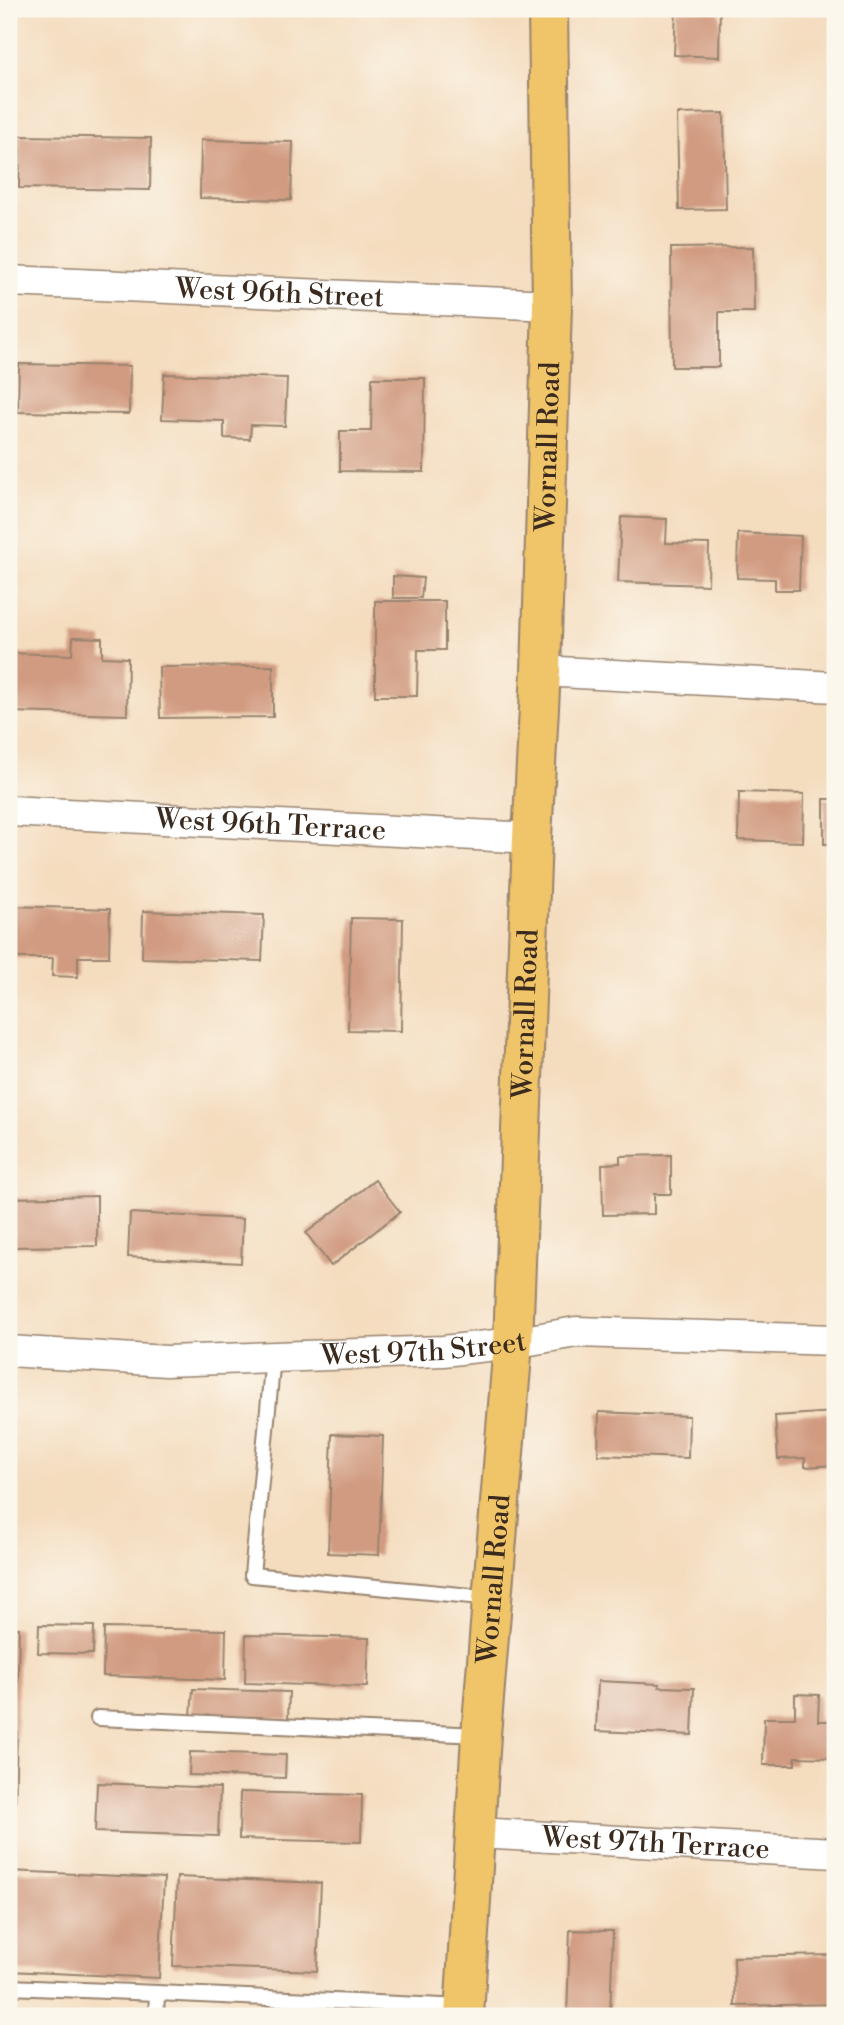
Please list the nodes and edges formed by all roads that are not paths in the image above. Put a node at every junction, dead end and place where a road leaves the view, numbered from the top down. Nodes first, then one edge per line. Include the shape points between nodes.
1 (548, 9) edge
2 (9, 281) edge
3 (552, 305) junction
4 (541, 671) junction
5 (835, 687) edge
6 (9, 811) edge
7 (532, 838) junction
8 (835, 1340) edge
9 (513, 1343) junction
10 (9, 1351) edge
11 (273, 1357) junction
12 (492, 1598) junction
13 (98, 1718) dead end
14 (481, 1735) junction
15 (476, 1833) junction
16 (835, 1853) edge
17 (9, 1987) edge
18 (157, 1993) junction
19 (464, 2012) edge
20 (156, 2016) edge

1 - 3 main road, Wornall Road
2 - 3 street, West 96th Street
3 - 4 main road, Wornall Road
4 - 5 street
4 - 7 main road, Wornall Road
6 - 7 street, West 96th Terrace
7 - 9 main road, Wornall Road
8 - 9 street, West 97th Street via 576,1332
9 - 11 street, West 97th Street via 443,1351
9 - 12 main road, Wornall Road
10 - 11 street, West 97th Street via 166,1361
11 - 12 lane via 252,1575
12 - 14 main road, Wornall Road
13 - 14 lane
14 - 15 main road, Wornall Road
15 - 16 street, West 97th Terrace
15 - 19 main road, Wornall Road
17 - 18 lane
18 - 19 lane
18 - 20 lane

